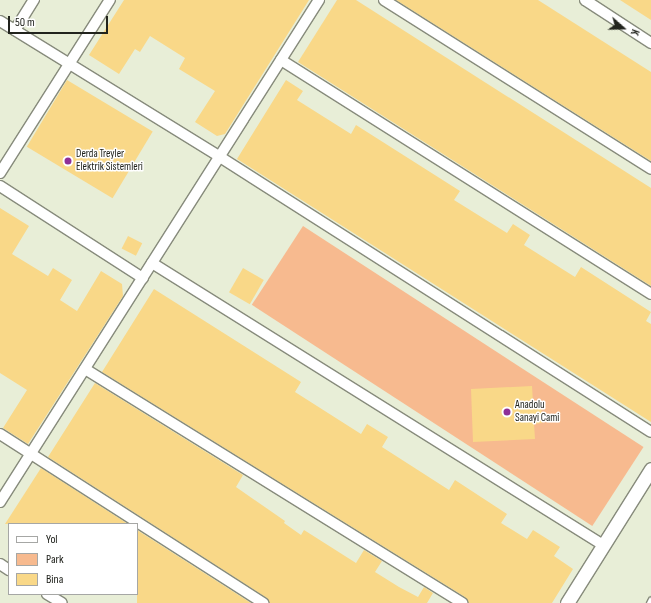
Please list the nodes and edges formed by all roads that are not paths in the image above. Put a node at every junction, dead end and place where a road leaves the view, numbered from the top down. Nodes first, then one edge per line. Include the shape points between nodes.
1 (34, 0) edge
2 (110, 0) edge
3 (319, 0) edge
4 (384, 0) edge
5 (585, 0) edge
6 (0, 20) edge
7 (15, 30) junction
8 (651, 43) edge
9 (281, 60) junction
10 (69, 64) junction
11 (220, 157) junction
12 (651, 169) edge
13 (0, 173) edge
14 (0, 186) edge
15 (152, 263) junction
16 (143, 278) junction
17 (651, 294) edge
18 (85, 369) junction
19 (651, 432) edge
20 (0, 434) edge
21 (30, 454) junction
22 (651, 469) edge
23 (0, 502) edge
24 (138, 523) edge
25 (138, 523) edge
26 (603, 546) junction
27 (49, 595) edge
28 (651, 599) edge
29 (62, 603) edge
30 (263, 603) edge
31 (462, 603) edge
32 (567, 603) edge
33 (649, 603) edge

1 - 7 street
2 - 10 street
3 - 9 street
4 - 12 street
5 - 8 street
6 - 7 street
7 - 10 street
9 - 11 street
9 - 17 street
10 - 11 street
10 - 13 street
11 - 15 street
11 - 19 street
14 - 16 street
15 - 16 street
15 - 26 street
16 - 18 street
18 - 21 street
18 - 31 street
20 - 21 street
21 - 23 street
21 - 24 street
22 - 26 street
25 - 30 street
26 - 32 street
27 - 29 street
28 - 33 lane

